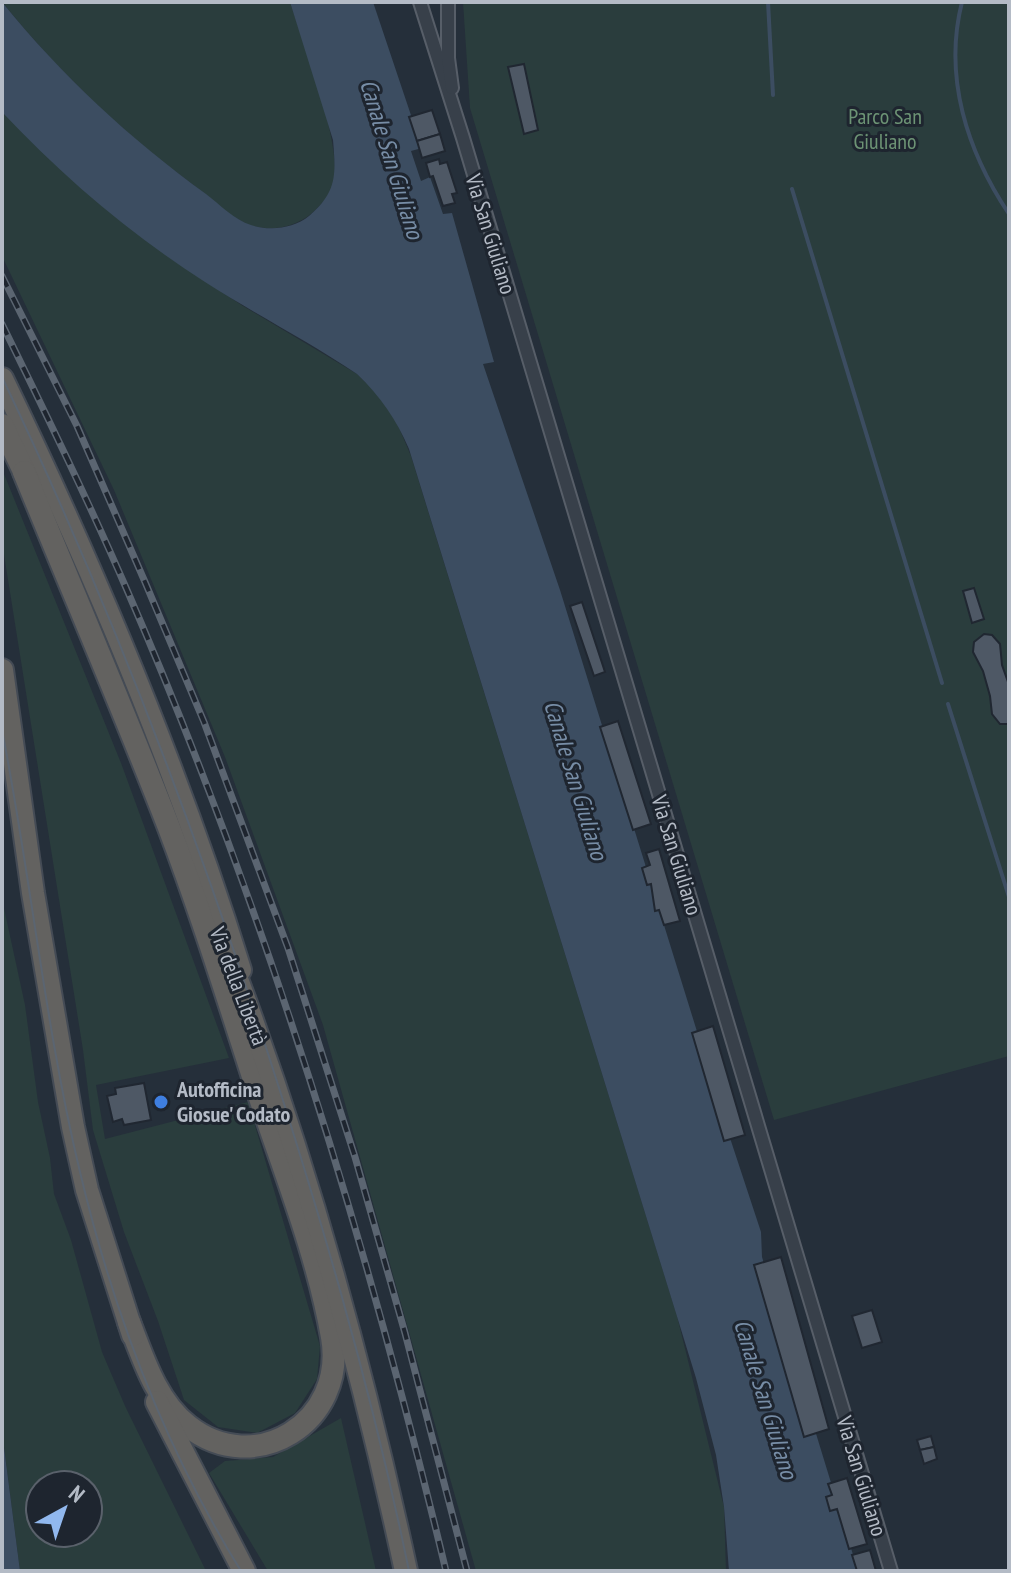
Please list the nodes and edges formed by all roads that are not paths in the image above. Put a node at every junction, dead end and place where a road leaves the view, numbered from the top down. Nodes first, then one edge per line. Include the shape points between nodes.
1 (420, 2) edge
2 (448, 2) edge
3 (463, 138) junction
4 (2, 379) edge
5 (2, 425) edge
6 (24, 472) junction
7 (2, 670) edge
8 (2, 737) edge
9 (21, 817) junction
10 (267, 1059) junction
11 (129, 1322) junction
12 (244, 1571) edge
13 (406, 1571) edge
14 (891, 1571) edge

1 - 3 street, Via San Giuliano
2 - 3 street, Via San Giuliano via 448,58
3 - 14 street, Via San Giuliano
4 - 10 highway via 74,533 149,717
5 - 6 highway, Via della Libertà
6 - 10 highway, Via della Libertà via 131,712
6 - 11 highway via 199,912 306,1238 331,1334 332,1380 309,1419 286,1436 262,1445 215,1441 188,1427 169,1407
7 - 9 highway
8 - 9 highway
9 - 11 highway via 73,1127
10 - 13 highway, Via della Libertà via 354,1351
11 - 12 highway via 161,1414

